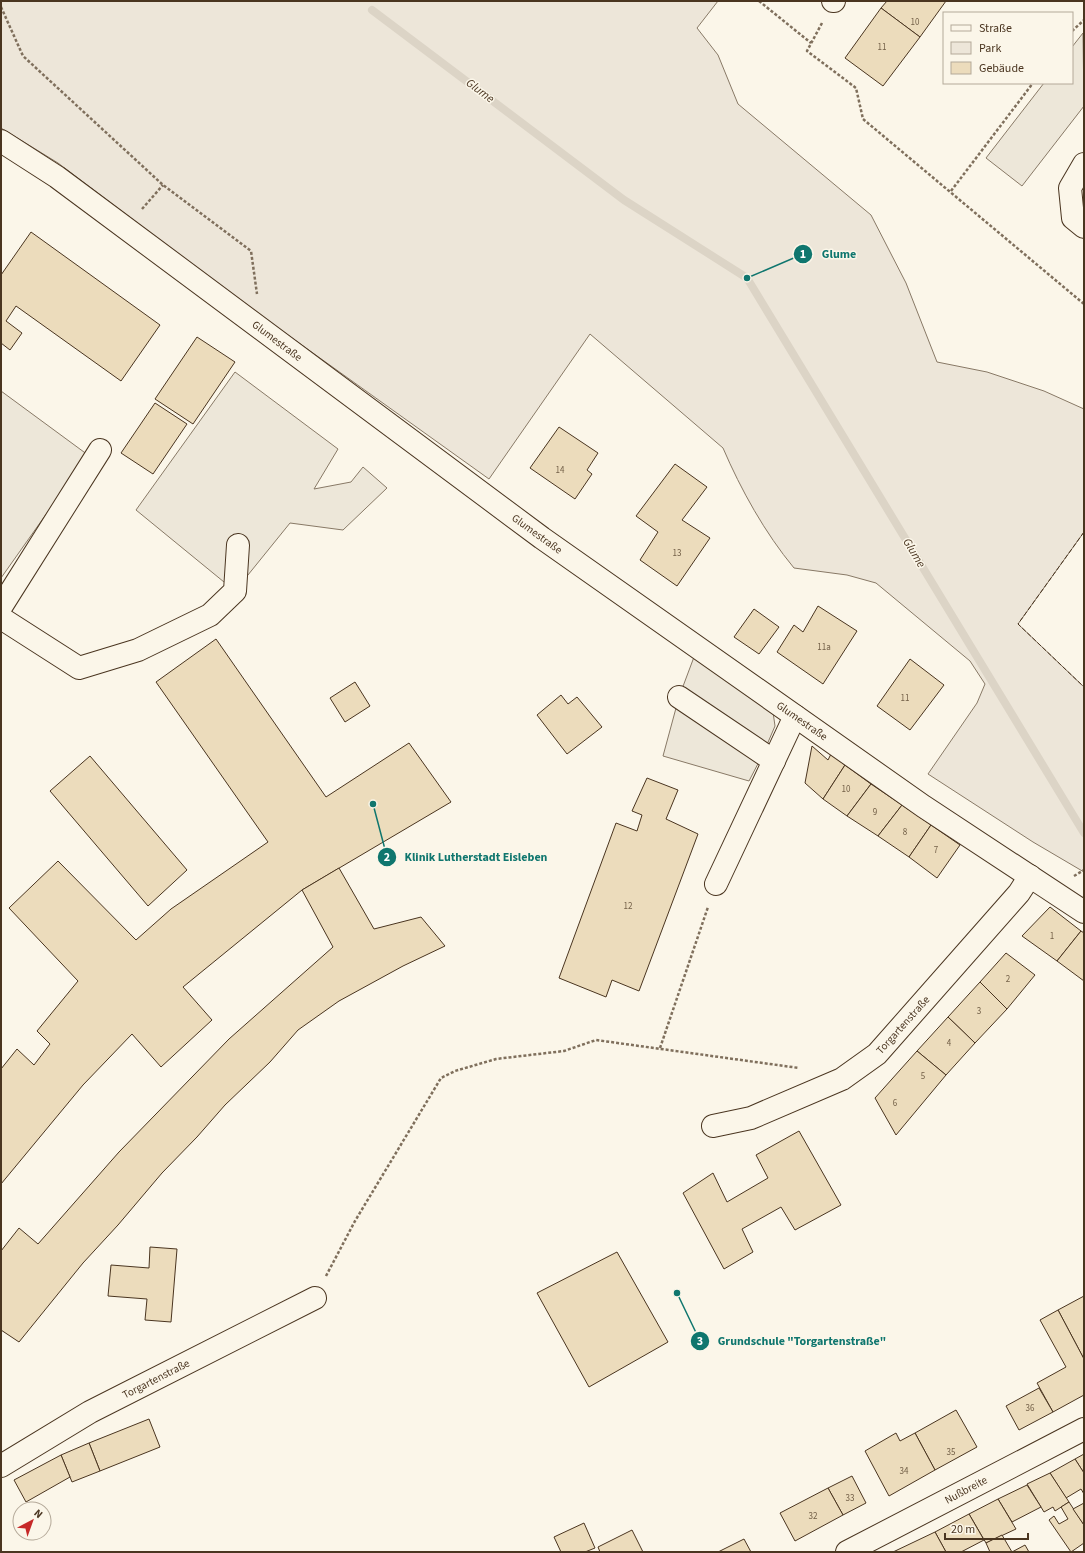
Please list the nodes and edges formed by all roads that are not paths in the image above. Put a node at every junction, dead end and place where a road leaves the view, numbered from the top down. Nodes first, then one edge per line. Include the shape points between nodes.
1 (1, 141) edge
2 (1084, 164) edge
3 (1084, 227) edge
4 (100, 450) dead end
5 (238, 545) dead end
6 (1, 607) edge
7 (1, 618) edge
8 (679, 697) dead end
9 (795, 716) junction
10 (774, 761) junction
11 (1030, 876) junction
12 (716, 884) road end
13 (1084, 912) edge
14 (713, 1126) dead end
15 (315, 1298) road end
16 (1084, 1428) edge
17 (1, 1466) edge
18 (847, 1552) edge

1 - 9 street, Glumestraße via 57,177 542,538
2 - 3 street via 1070,188 1073,218
4 - 6 street
5 - 7 street via 234,591 210,615 138,650 79,668
8 - 10 street
9 - 10 street
9 - 11 street, Glumestraße via 922,806
10 - 12 street
11 - 13 street, Glumestraße
11 - 14 street, Torgartenstraße via 1019,893 877,1054 842,1079 751,1118
15 - 17 street, Torgartenstraße via 90,1412
16 - 18 street, Nußbreite

